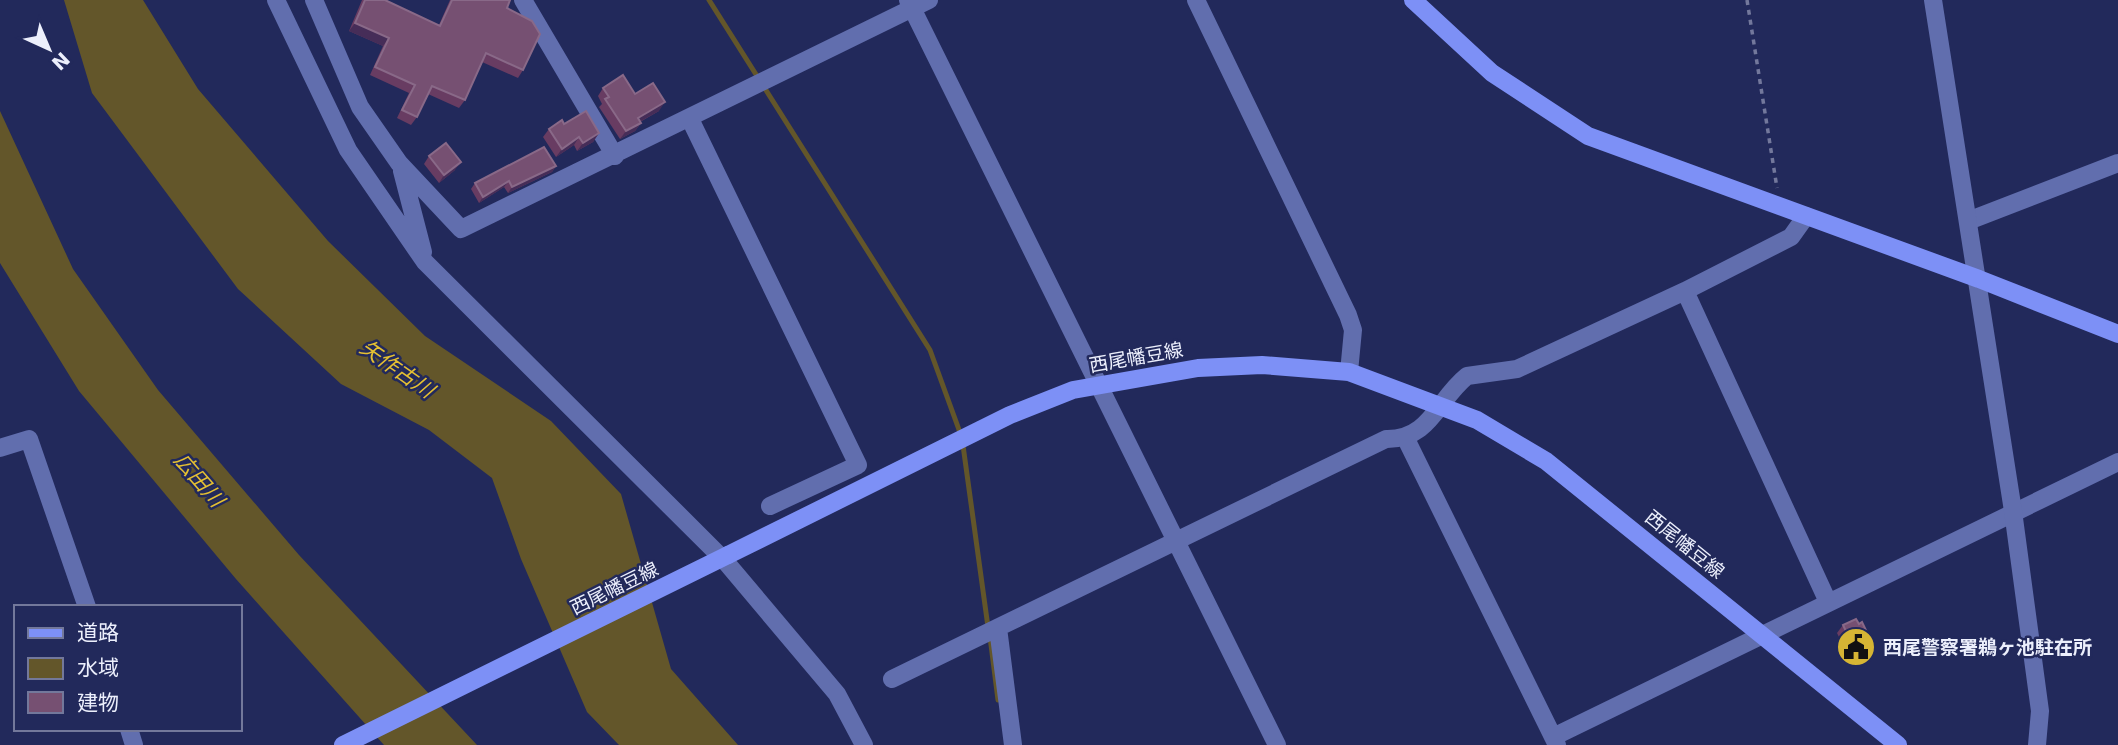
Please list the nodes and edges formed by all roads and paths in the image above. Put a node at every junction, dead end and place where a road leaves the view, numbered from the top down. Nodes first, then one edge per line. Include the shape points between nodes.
1 (276, 0) edge
2 (314, 0) edge
3 (523, 0) edge
4 (929, 0) edge
5 (1196, 0) edge
6 (1413, 0) edge
7 (1747, 0) edge
8 (1933, 0) edge
9 (910, 4) edge
10 (690, 119) junction
11 (615, 156) junction
12 (399, 163) junction
13 (2118, 163) edge
14 (1777, 206) junction
15 (1806, 216) junction
16 (1968, 221) junction
17 (425, 262) junction
18 (1979, 279) junction
19 (1685, 291) junction
20 (2118, 334) edge
21 (1349, 372) junction
22 (1100, 384) junction
23 (1440, 406) junction
24 (1406, 439) junction
25 (0, 448) edge
26 (2118, 462) edge
27 (770, 506) dead end
28 (2013, 511) junction
29 (1179, 542) junction
30 (1828, 602) junction
31 (86, 605) edge
32 (998, 628) junction
33 (1763, 635) junction
34 (892, 680) dead end
35 (1555, 741) edge
36 (343, 745) edge
37 (864, 745) edge
38 (1013, 745) edge
39 (1277, 745) edge
40 (1898, 745) edge
41 (2037, 745) edge

1 - 17 street via 348,150
2 - 12 street via 360,107
3 - 11 street
4 - 9 street
5 - 21 street via 1348,315 1353,331
6 - 14 main road via 1492,73 1588,136
7 - 14 path
8 - 16 street
9 - 10 street
9 - 22 street
10 - 11 street
10 - 27 street via 858,465
11 - 12 street via 461,229
12 - 17 street
13 - 16 street
14 - 15 main road
15 - 18 main road
15 - 19 street via 1791,237
16 - 18 street
17 - 37 street via 724,561 837,694
18 - 20 main road
18 - 28 street
19 - 23 street via 1517,369 1467,376
19 - 30 street
21 - 22 main road, 西尾幡豆線 via 1262,365
21 - 23 main road, 西尾幡豆線
22 - 29 street
22 - 36 main road, 西尾幡豆線, bridge via 1010,415
23 - 24 street
23 - 33 main road, 西尾幡豆線 via 1500,432 1546,461
24 - 29 street via 1386,439
24 - 35 street
25 - 31 street via 29,439
26 - 28 street
28 - 30 street
28 - 41 street via 2039,711
29 - 32 street
29 - 39 street
30 - 33 street
32 - 34 street
32 - 38 street
33 - 35 street
33 - 40 main road, 西尾幡豆線

